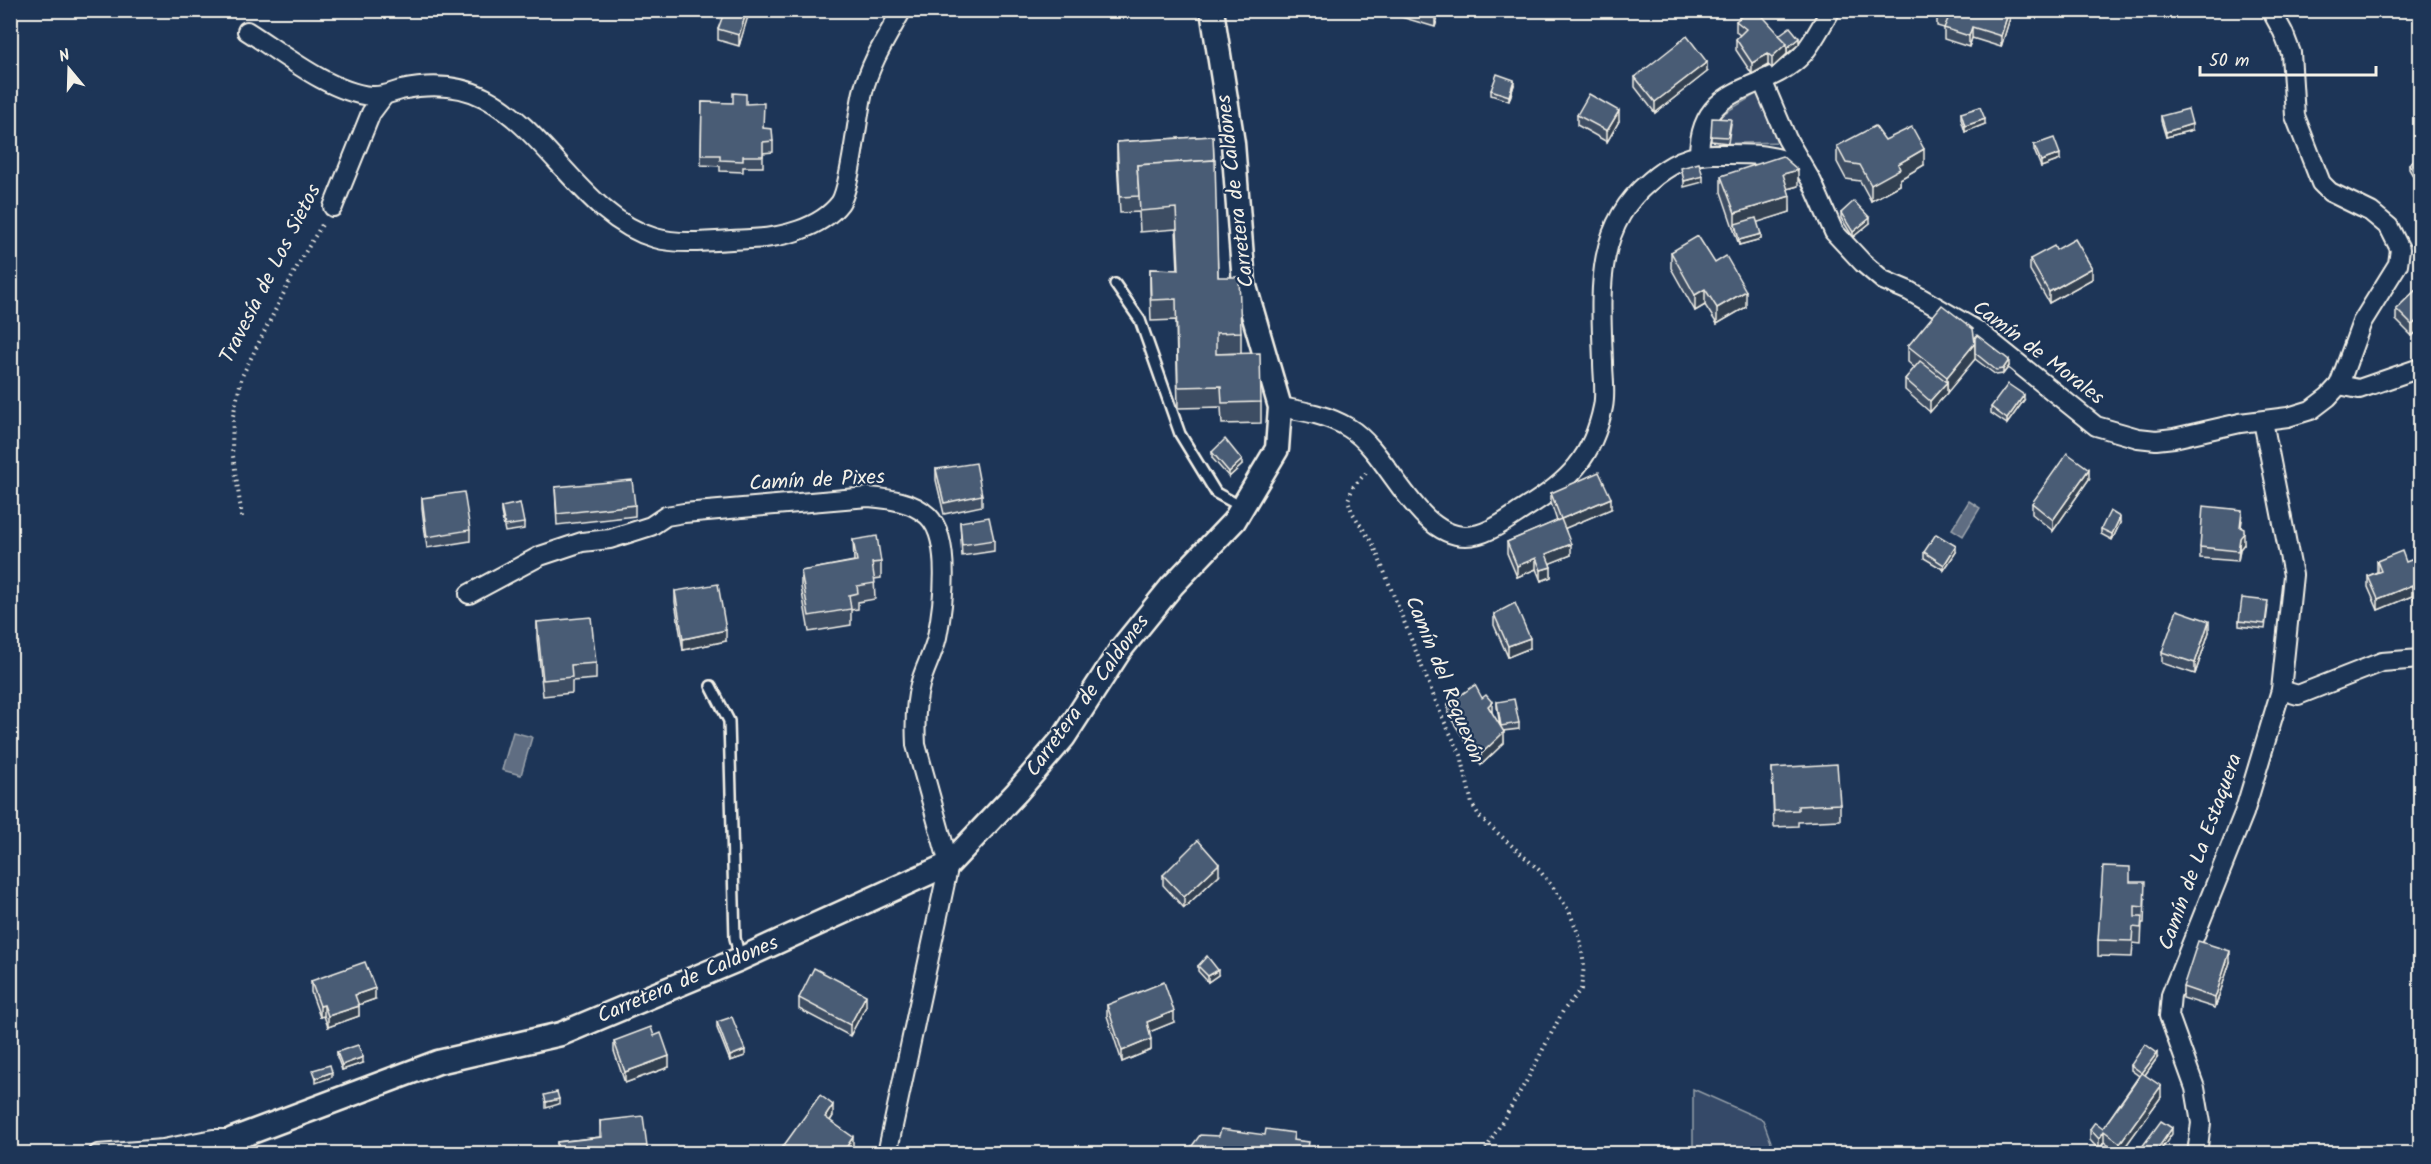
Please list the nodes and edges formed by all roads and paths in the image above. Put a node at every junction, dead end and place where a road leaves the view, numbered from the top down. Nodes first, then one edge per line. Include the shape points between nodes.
1 (902, 10) edge
2 (1212, 10) edge
3 (1831, 10) edge
4 (2271, 10) edge
5 (247, 31) dead end
6 (1762, 80) junction
7 (383, 97) junction
8 (1699, 154) junction
9 (1801, 167) junction
10 (333, 207) joint
11 (1115, 284) dead end
12 (2421, 368) edge
13 (2339, 385) junction
14 (1280, 407) junction
15 (2263, 421) junction
16 (1383, 461) junction
17 (1242, 507) junction
18 (242, 517) dead end
19 (469, 594) dead end
20 (2421, 659) edge
21 (711, 686) dead end
22 (2281, 690) junction
23 (949, 864) junction
24 (740, 959) junction
25 (233, 1139) junction
26 (98, 1154) edge
27 (216, 1154) edge
28 (887, 1154) edge
29 (1483, 1154) edge
30 (2197, 1154) edge

1 - 7 street via 870,68 840,202 811,226 762,238 666,241 627,228 537,139 487,99 451,86 423,86
2 - 14 street, Carretera de Caldones via 1233,143 1244,283
3 - 6 street via 1803,54
4 - 13 street, Camín de Morales via 2291,52 2295,116 2321,183 2389,227 2400,249 2398,264 2362,322
5 - 7 street via 326,81 368,96
6 - 8 street via 1743,87 1712,111 1699,135
6 - 9 street, Camín de Morales
7 - 10 street, Travesía de Los Sietos via 371,113
8 - 9 street via 1780,156
8 - 16 street via 1661,172 1632,196 1618,217 1608,244 1601,289 1604,407 1584,460 1558,488 1490,530 1466,536 1446,531 1421,513
9 - 15 street, Camín de Morales via 1812,182 1834,232 1863,263 1883,280 1978,331 2096,426 2156,440
10 - 18 path, Travesía de Los Sietos via 300,261 242,376 233,416 232,449
11 - 17 lane via 1140,320 1180,434 1216,493
12 - 13 street via 2359,389
13 - 15 street, Camín de Morales via 2311,410
14 - 16 street via 1314,413 1350,429
14 - 17 street, Carretera de Caldones via 1277,449
15 - 22 street, Camín de La Estaquera via 2293,575
16 - 29 path, Camín del Requexón via 1353,487 1348,500 1374,546 1442,717 1461,754 1472,804 1480,817 1539,870 1556,891 1580,938 1584,966 1581,989 1563,1011
17 - 23 street, Carretera de Caldones via 1234,521 1172,585 1120,650 1064,737
19 - 23 street, Camín de Pixes via 540,556 651,526 666,516 868,496 918,508 930,518 940,537 943,559 937,637 920,685 916,745
20 - 22 street via 2382,663 2298,695
21 - 24 lane via 729,721 735,938
22 - 30 street, Camín de La Estaquera via 2244,813 2171,995 2169,1016 2194,1088 2201,1123
23 - 24 street, Carretera de Caldones
23 - 28 street
24 - 25 street, Carretera de Caldones via 561,1034 438,1062
25 - 26 street
25 - 27 street, Carretera de Caldones

